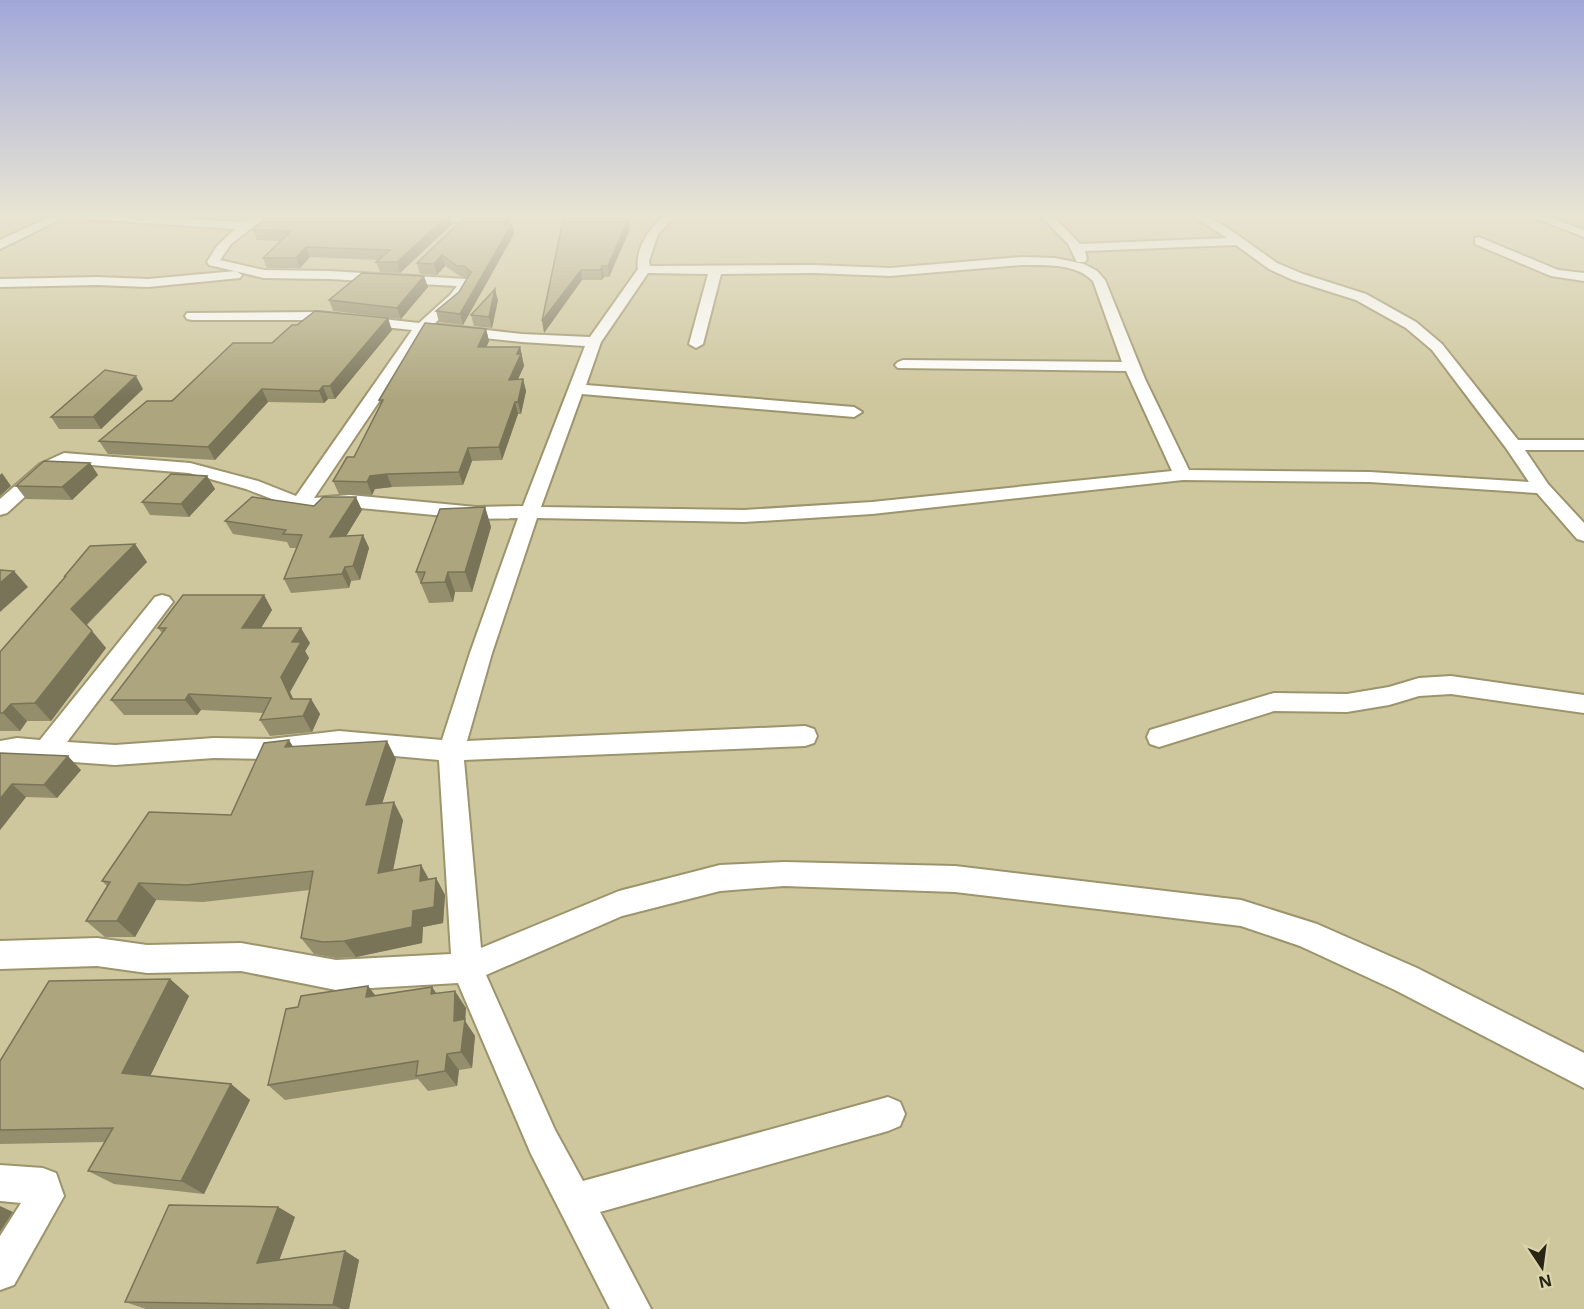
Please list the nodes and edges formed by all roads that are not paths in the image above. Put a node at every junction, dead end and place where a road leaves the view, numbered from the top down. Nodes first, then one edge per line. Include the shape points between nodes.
1 (213, 277) edge
2 (429, 277) edge
3 (638, 277) edge
4 (714, 277) edge
5 (1096, 277) edge
6 (1298, 277) edge
7 (0, 283) edge
8 (192, 316) dead end
9 (421, 328) junction
10 (594, 342) junction
11 (696, 344) dead end
12 (903, 365) dead end
13 (1130, 367) junction
14 (576, 389) junction
15 (854, 412) dead end
16 (1513, 445) junction
17 (1584, 445) edge
18 (1183, 475) junction
19 (1542, 488) junction
20 (300, 504) junction
21 (0, 509) edge
22 (530, 512) junction
23 (1584, 535) edge
24 (162, 602) dead end
25 (1584, 705) edge
26 (805, 735) dead end
27 (1159, 737) dead end
28 (0, 751) edge
29 (46, 751) junction
30 (451, 751) junction
31 (0, 956) edge
32 (467, 968) junction
33 (1584, 1071) edge
34 (888, 1114) dead end
35 (0, 1183) edge
36 (575, 1202) junction
37 (0, 1271) edge
38 (631, 1309) edge

1 - 7 street via 148,284
2 - 9 street via 466,283
3 - 10 street
4 - 11 street
5 - 13 street
6 - 16 street via 1361,297 1412,325 1437,348
8 - 9 street via 319,316
9 - 10 street
9 - 20 street
10 - 14 street
12 - 13 street
13 - 18 street
14 - 15 street
14 - 22 street
16 - 17 street
16 - 19 street
18 - 19 street via 1370,477
18 - 22 street via 872,508 744,516
19 - 23 street
20 - 21 street via 252,485 190,468 64,458 46,468
20 - 22 street via 350,501 476,513
22 - 30 street
24 - 29 street
25 - 27 street via 1451,685 1419,687 1347,703 1274,702
26 - 30 street
28 - 29 street
29 - 30 street via 163,753 214,748 270,749 339,741
30 - 32 street
31 - 32 street via 97,952 147,959 241,957 336,975
32 - 33 street via 619,904 720,878 784,874 955,879 1241,913 1306,934 1396,975
32 - 36 street via 543,1142
34 - 36 street
35 - 37 street via 44,1186 46,1196
36 - 38 street

